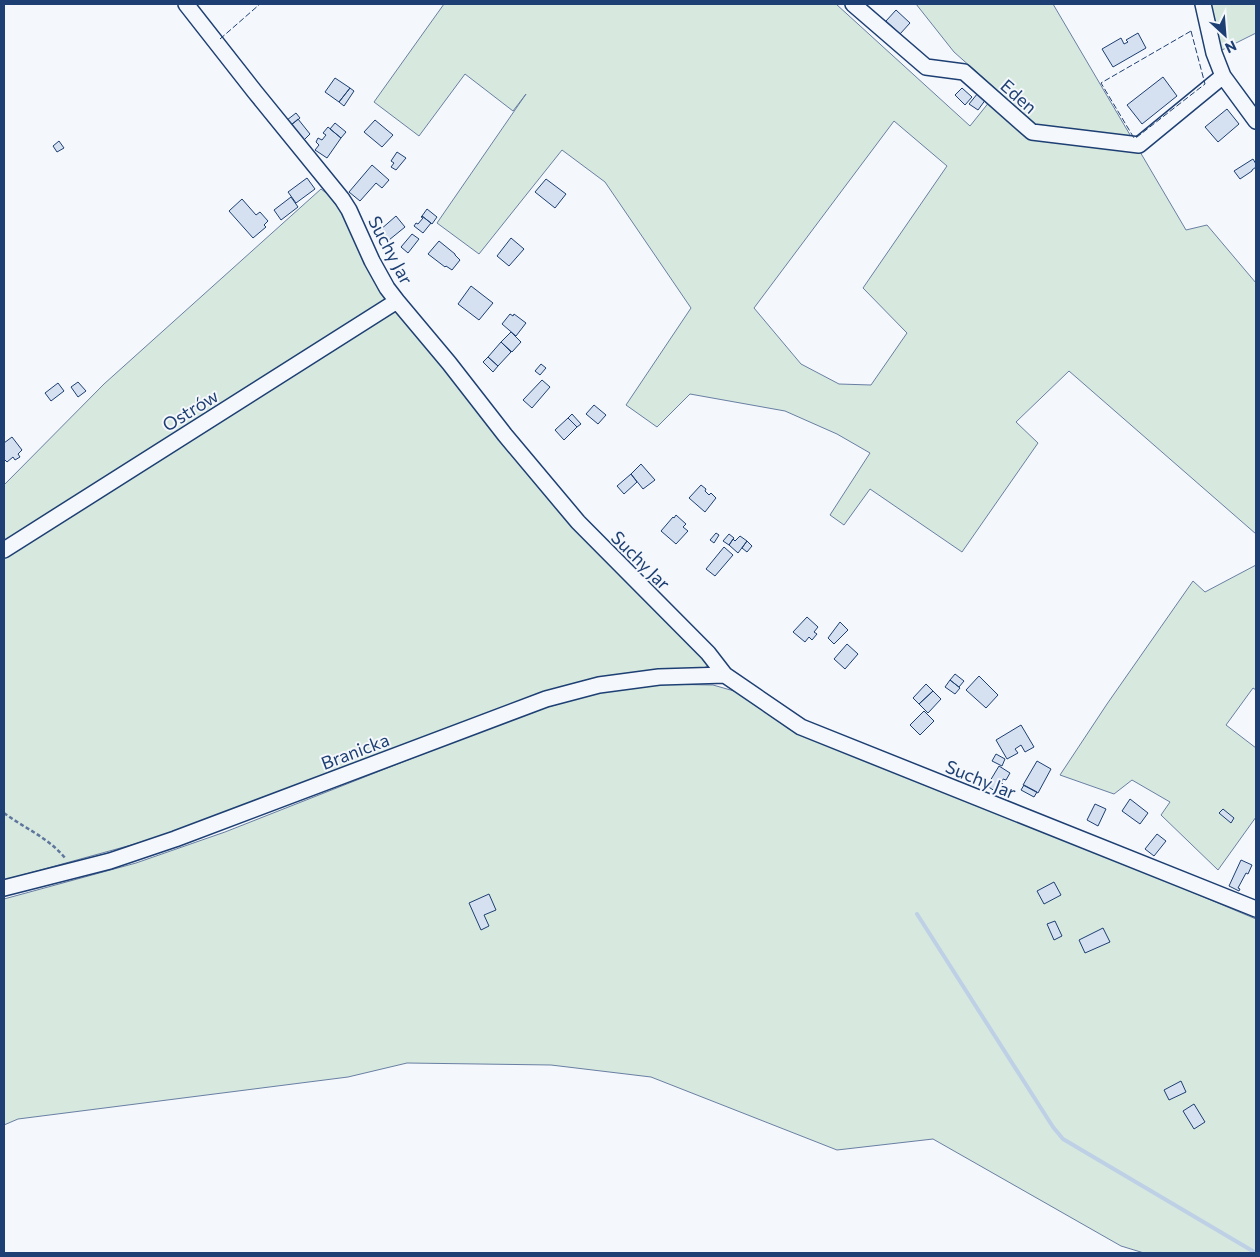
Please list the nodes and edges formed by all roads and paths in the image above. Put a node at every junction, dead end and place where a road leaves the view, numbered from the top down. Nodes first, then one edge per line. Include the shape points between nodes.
1 (186, 4) edge
2 (854, 4) edge
3 (1203, 4) edge
4 (1223, 76) junction
5 (1256, 121) edge
6 (397, 301) junction
7 (4, 550) edge
8 (725, 676) junction
9 (4, 814) edge
10 (71, 870) junction
11 (4, 888) edge
12 (1256, 909) edge

1 - 6 street, Suchy Jar via 342,199 372,261
2 - 4 street, Eden via 926,66 964,72 1032,132 1139,145
3 - 4 street via 1214,53
4 - 5 street
6 - 7 street, Ostrów
6 - 8 street, Suchy Jar via 578,522 708,654
8 - 10 street, Branicka via 659,677 599,684 546,699 175,839
8 - 12 street, Suchy Jar via 801,727
9 - 10 path via 55,848 64,856
10 - 11 street, Branicka

